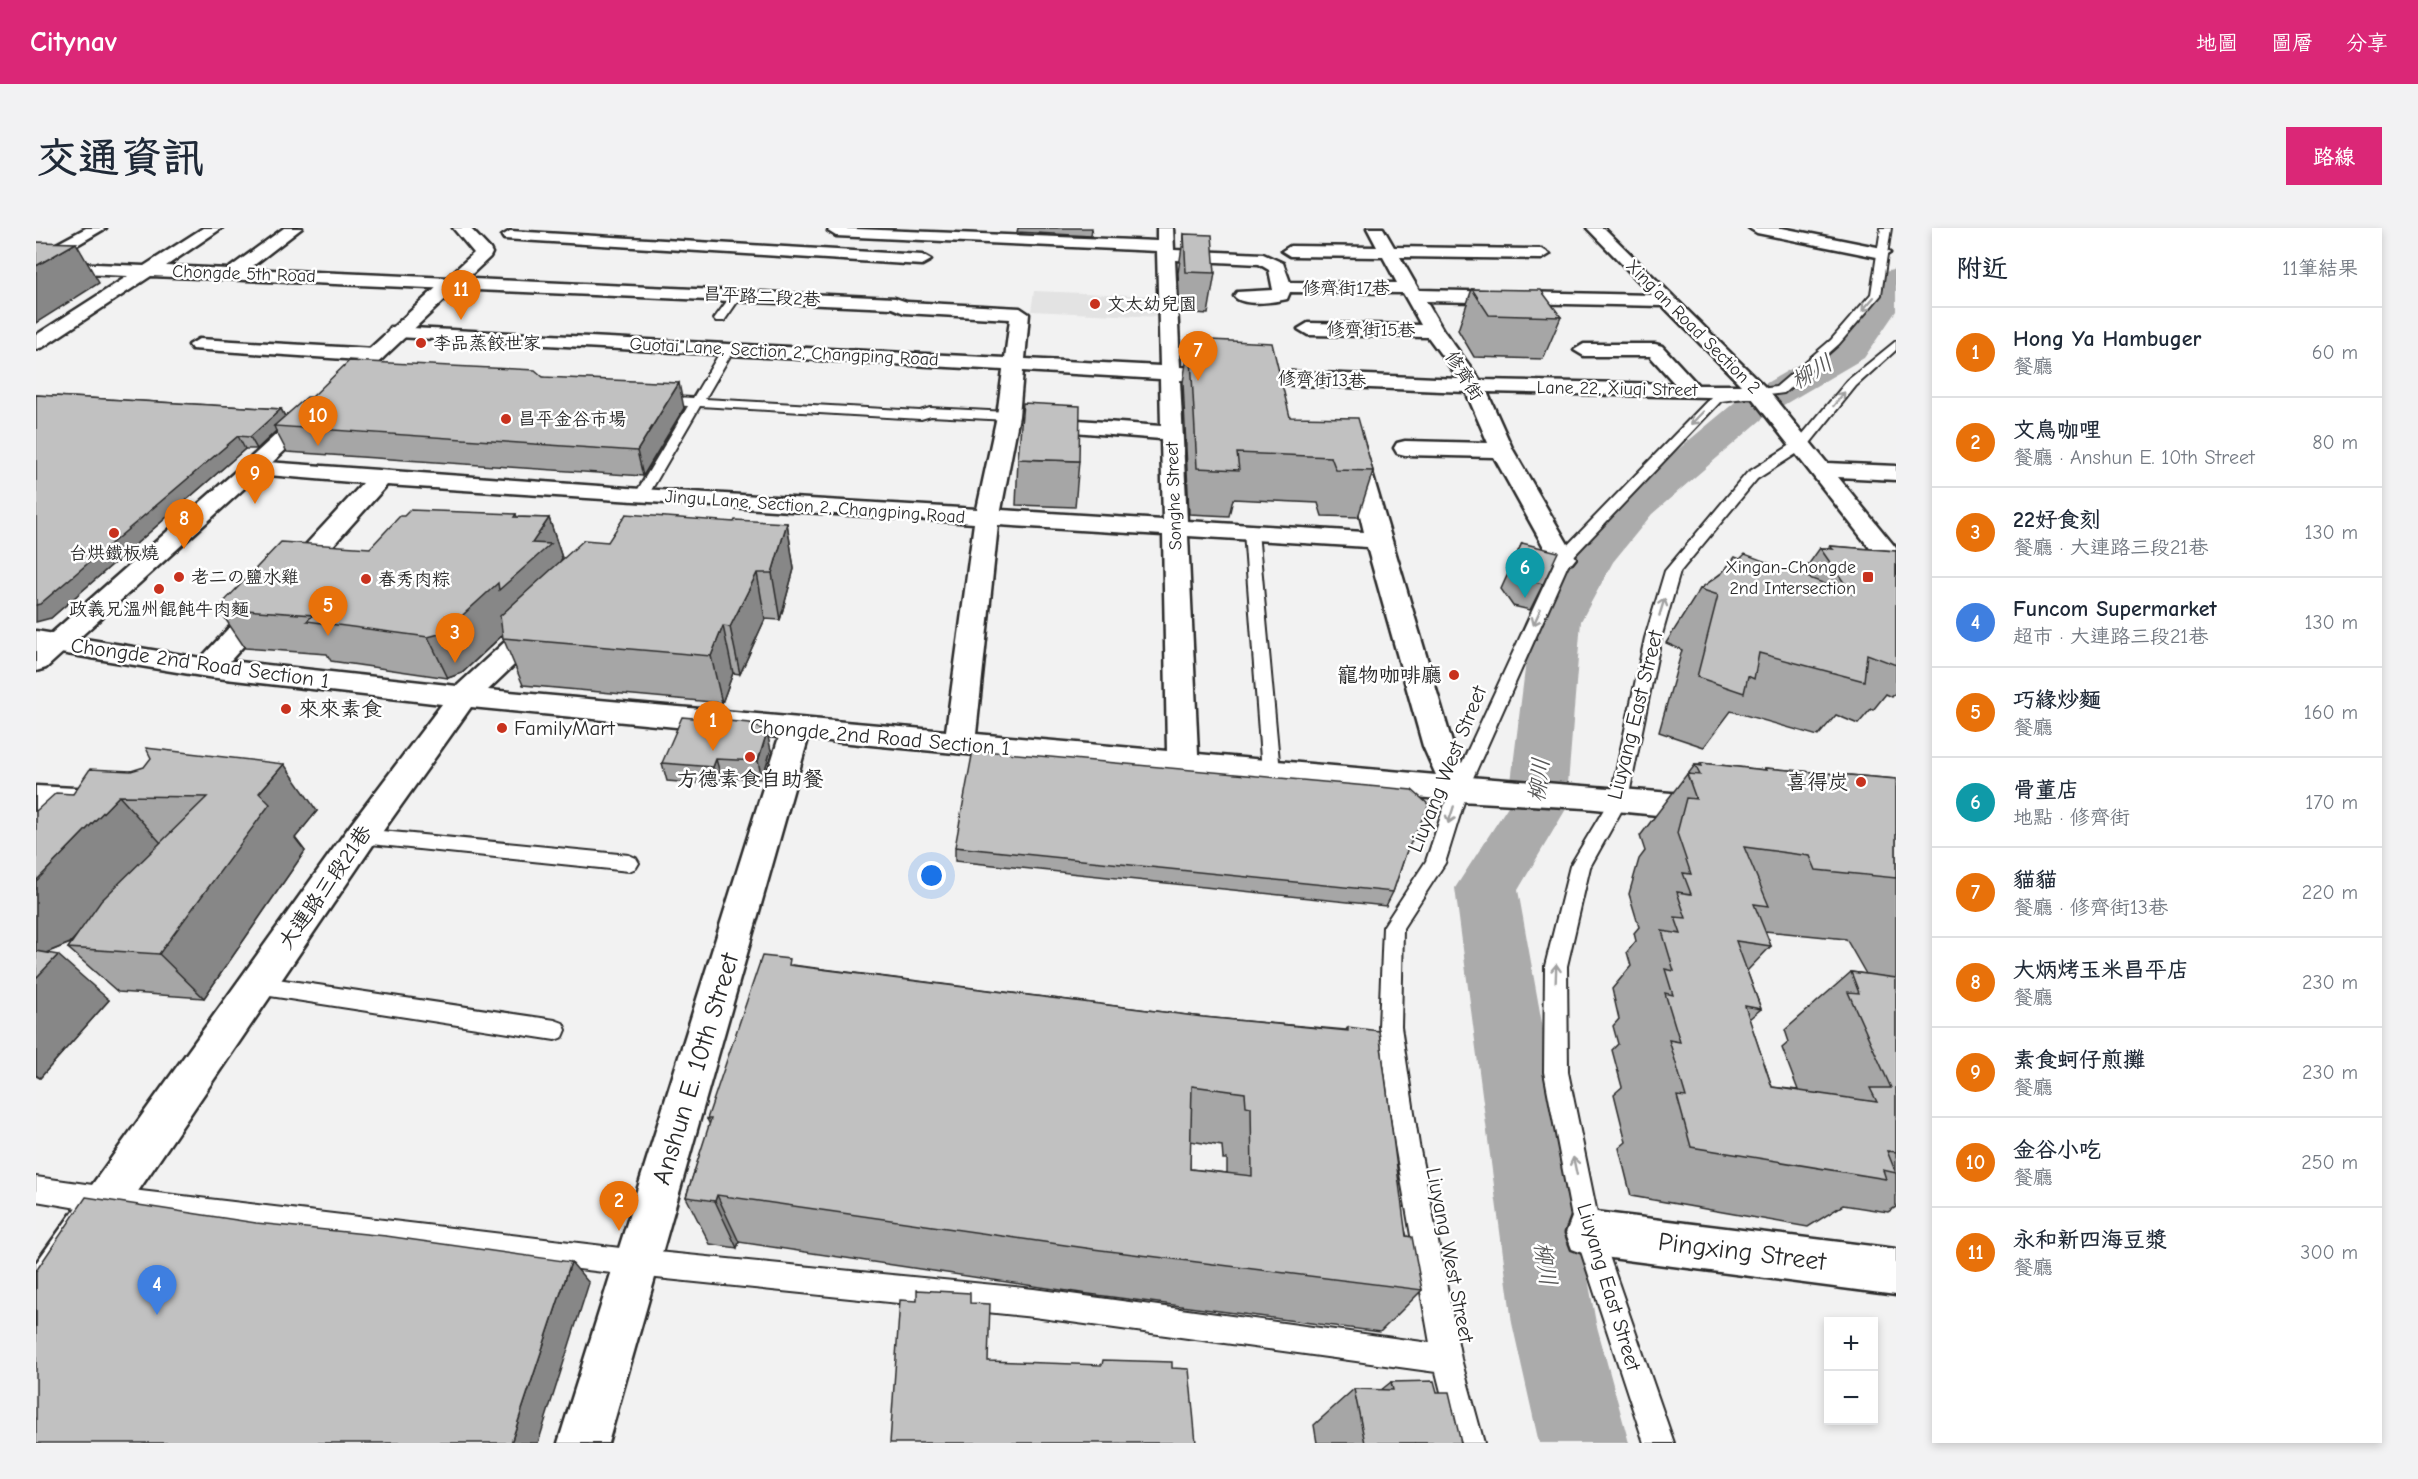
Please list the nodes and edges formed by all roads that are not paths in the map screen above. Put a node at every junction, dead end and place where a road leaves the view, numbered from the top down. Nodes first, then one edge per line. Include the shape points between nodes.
1 (98, 228) edge
2 (214, 228) edge
3 (294, 228) edge
4 (461, 228) edge
5 (626, 228) edge
6 (1375, 228) edge
7 (1595, 228) edge
8 (1757, 228) edge
9 (1886, 228) edge
10 (836, 229) edge
11 (514, 232) edge
12 (931, 235) junction
13 (614, 242) junction
14 (1165, 243) edge
15 (1290, 250) dead end
16 (1389, 252) junction
17 (484, 253) junction
18 (1882, 253) junction
19 (821, 254) junction
20 (1542, 254) dead end
21 (922, 260) junction
22 (36, 262) edge
23 (36, 267) edge
24 (147, 271) junction
25 (232, 274) junction
26 (453, 282) junction
27 (1282, 287) junction
28 (1412, 291) junction
29 (737, 295) junction
30 (1243, 296) dead end
31 (1669, 301) junction
32 (904, 307) junction
33 (720, 319) dead end
34 (1308, 329) dead end
35 (398, 331) junction
36 (1434, 331) junction
37 (36, 343) edge
38 (1896, 344) edge
39 (199, 345) dead end
40 (728, 349) junction
41 (1584, 350) dead end
42 (375, 356) junction
43 (1016, 365) junction
44 (1170, 373) junction
45 (1474, 386) junction
46 (1692, 390) junction
47 (1762, 396) junction
48 (641, 400) edge
49 (697, 403) junction
50 (285, 413) edge
51 (308, 414) junction
52 (1007, 418) junction
53 (1172, 433) junction
54 (1353, 441) edge
55 (1802, 444) junction
56 (1405, 448) dead end
57 (1502, 450) junction
58 (253, 468) junction
59 (1818, 469) junction
60 (1896, 473) edge
61 (381, 478) junction
62 (641, 496) junction
63 (987, 518) junction
64 (626, 524) edge
65 (1175, 526) junction
66 (1251, 532) junction
67 (1378, 540) junction
68 (1563, 558) junction
69 (1896, 565) edge
70 (559, 607) edge
71 (47, 641) edge
72 (36, 662) edge
73 (208, 668) junction
74 (463, 697) junction
75 (796, 730) junction
76 (960, 744) junction
77 (1183, 764) junction
78 (1271, 772) junction
79 (1459, 789) junction
80 (36, 798) edge
81 (1618, 799) junction
82 (125, 802) edge
83 (1734, 810) edge
84 (360, 836) junction
85 (629, 864) dead end
86 (257, 985) junction
87 (555, 1030) dead end
88 (36, 1189) edge
89 (107, 1200) junction
90 (1588, 1233) junction
91 (637, 1263) junction
92 (1896, 1272) edge
93 (36, 1302) edge
94 (1447, 1359) junction
95 (582, 1443) edge
96 (1469, 1443) edge
97 (1659, 1443) edge

1 - 22 street
2 - 24 street
3 - 25 street
4 - 17 street
5 - 13 street
6 - 16 street, 修齊街
7 - 31 street, Xing’an Road Section 2
8 - 18 street
9 - 18 lane, Liuyang West Street
10 - 12 street
10 - 19 street
11 - 13 street
11 - 17 street
12 - 14 street
12 - 21 street
13 - 19 street
14 - 27 street, 修齊街17巷 via 1263,259 1277,267
14 - 44 street, Songhe Street
15 - 16 street
16 - 20 street
16 - 28 street, 修齊街
17 - 26 street
18 -> 47 lane, Liuyang West Street via 1876,295 1835,342 1780,390
19 - 21 street
21 - 32 street
23 - 24 street, Chongde 5th Road
24 - 25 street, Chongde 5th Road
24 - 37 street
25 - 26 street, Chongde 5th Road
26 - 29 street, 昌平路二段2巷
26 - 35 street
27 - 28 street, 修齊街17巷
27 - 30 street, 修齊街17巷 via 1281,295
28 - 31 street, 修齊街17巷
28 - 36 street, 修齊街
29 - 32 street, 昌平路二段2巷 via 895,303
29 - 33 lane
31 - 47 street, Xing’an Road Section 2
32 - 43 street, 昌平路二段2巷 via 1020,314
34 - 36 street, 修齊街15巷
35 - 40 street, Guotai Lane, Section 2, Changping Road
35 - 42 street
36 - 45 street, 修齊街
55 -> 38 lane, Liuyang East Street via 1852,383
39 - 42 street
40 - 43 street, Guotai Lane, Section 2, Changping Road
40 - 49 lane
41 - 46 street via 1655,350
42 - 51 street
43 - 44 street, Guotai Lane, Section 2, Changping Road
43 - 52 street
44 - 45 street, 修齊街13巷
44 - 53 street, Songhe Street
45 - 46 street, Lane 22, Xiuqi Street
45 - 57 street, 修齊街
46 - 47 street, Lane 22, Xiuqi Street
47 - 55 street, Xing’an Road Section 2
47 -> 68 lane, Liuyang West Street via 1717,398
48 - 49 lane
49 - 52 lane
49 - 62 lane
50 - 51 street
51 - 58 street
52 - 53 street
52 - 63 street
53 - 65 street, Songhe Street
54 - 67 street
55 - 59 street
81 -> 55 lane, Liuyang East Street via 1653,638 1673,571 1752,476
56 - 57 street
57 - 68 street, 修齊街
58 - 61 street, Jingu Lane, Section 2, Changping Road
58 - 71 street
59 - 60 street
59 - 69 street
61 - 62 street, Jingu Lane, Section 2, Changping Road
61 - 73 street
62 - 63 street, Jingu Lane, Section 2, Changping Road
62 - 64 street
63 - 65 street, Jingu Lane, Section 2, Changping Road
63 - 76 street
65 - 66 street, Jingu Lane, Section 2, Changping Road
65 - 77 street, Songhe Street
66 - 67 street, Jingu Lane, Section 2, Changping Road
66 - 78 lane
67 - 79 street via 1438,746
68 -> 79 lane, Liuyang West Street
70 - 74 street, 大連路三段21巷
71 - 72 street
71 - 73 street, Chongde 2nd Road Section 1
73 - 74 street, Chongde 2nd Road Section 1
74 - 75 street, Chongde 2nd Road Section 1
74 - 84 street, 大連路三段21巷
75 - 76 street, Chongde 2nd Road Section 1
75 - 91 street, Anshun E. 10th Street
76 - 77 street, Chongde 2nd Road Section 1
77 - 78 street, Chongde 2nd Road Section 1
78 - 79 street, Chongde 2nd Road Section 1
79 - 81 street, Chongde 2nd Road Section 1
79 -> 94 lane, Liuyang West Street via 1435,864 1393,927 1390,1027 1425,1251
80 - 82 street
81 - 83 street
90 -> 81 lane, Liuyang East Street via 1556,1072 1556,966 1580,866
84 - 85 lane
84 - 86 street, 大連路三段21巷
86 - 87 lane
86 - 89 street, 大連路三段21巷
88 - 89 lane
89 - 91 lane
89 - 93 street, 大連路三段21巷
90 - 92 street, Pingxing Street
90 - 97 lane, Liuyang East Street
91 - 94 lane via 1034,1303
91 - 95 street, Anshun E. 10th Street
94 - 96 lane, Liuyang West Street

